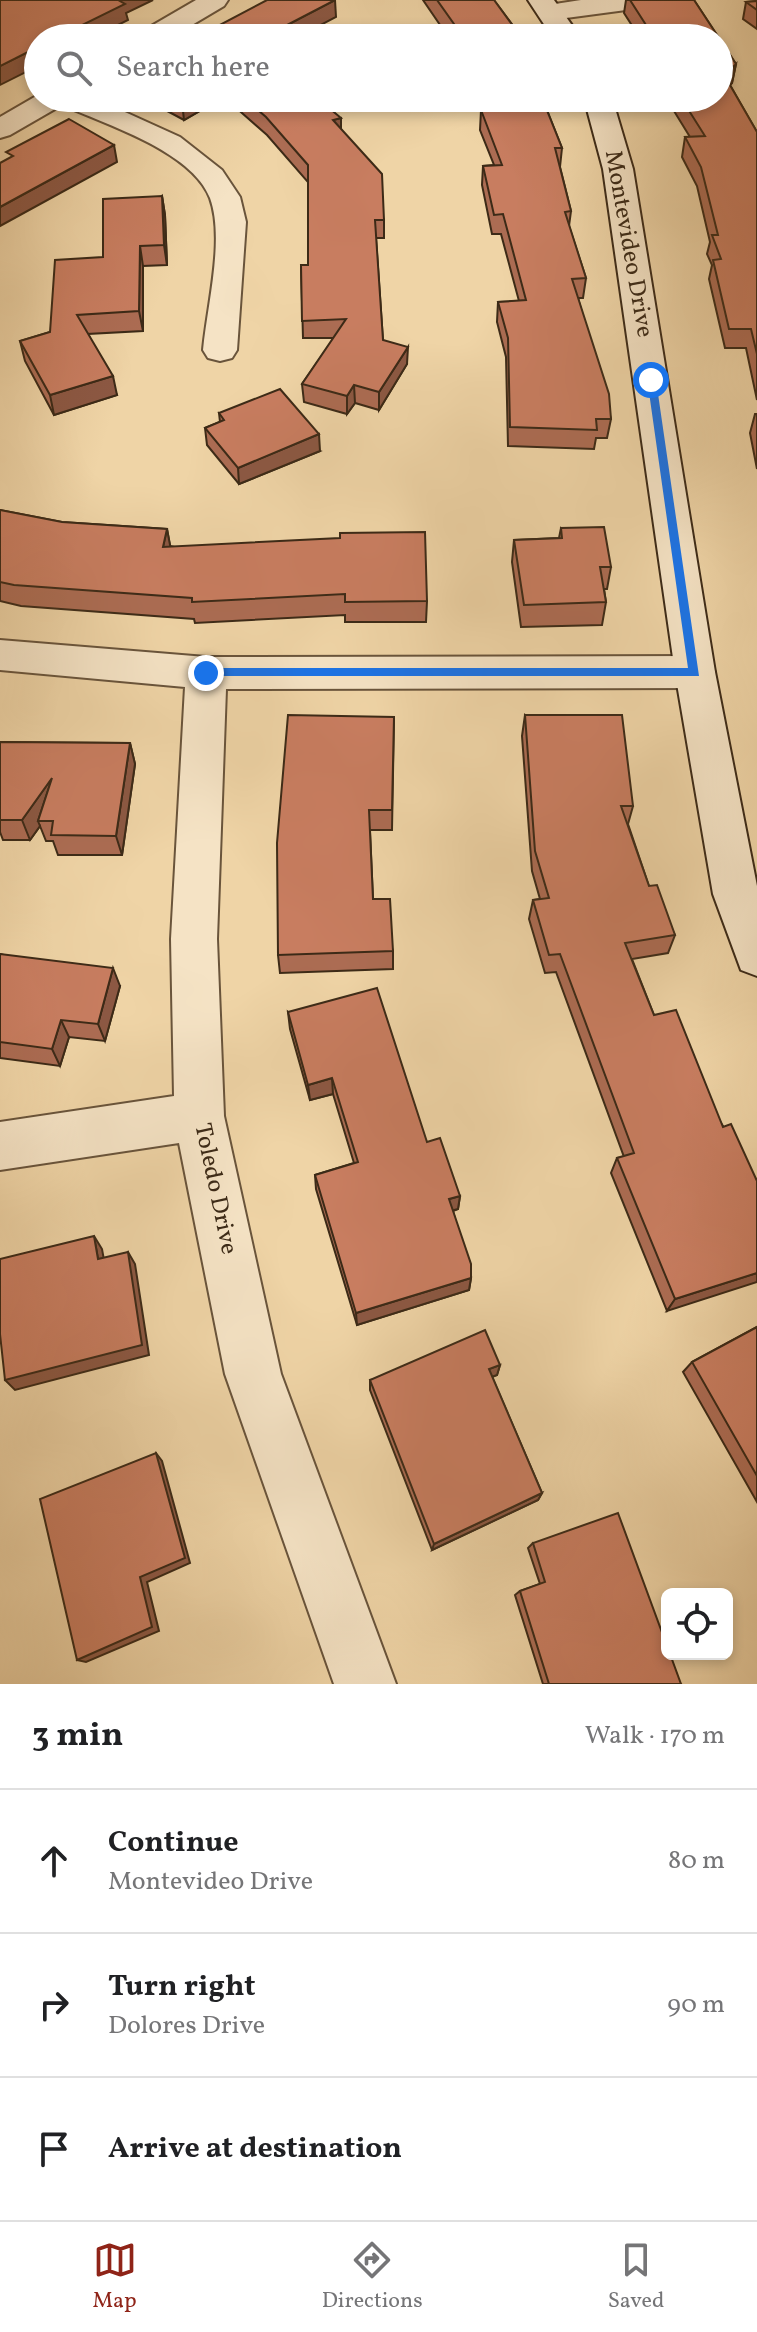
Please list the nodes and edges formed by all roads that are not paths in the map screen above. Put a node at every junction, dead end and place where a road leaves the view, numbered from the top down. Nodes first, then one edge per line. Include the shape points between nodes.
1 (215, 0) edge
2 (641, 0) edge
3 (546, 6) edge
4 (175, 24) edge
5 (558, 24) edge
6 (30, 112) edge
7 (100, 112) edge
8 (602, 112) edge
9 (0, 129) edge
10 (220, 350) dead end
11 (0, 655) edge
12 (695, 672) junction
13 (206, 673) junction
14 (757, 956) edge
15 (199, 1116) junction
16 (0, 1146) edge
17 (365, 1684) edge

1 - 4 street
2 - 3 street
3 - 5 street
6 - 9 street
7 - 10 street via 187,152 219,182 230,219
8 - 12 street, Montevideo Drive via 618,169
11 - 13 street
12 - 13 street
12 - 14 street, Montevideo Drive via 736,894
13 - 15 street, Toledo Drive via 194,939
15 - 16 street
15 - 17 street, Toledo Drive via 253,1374

